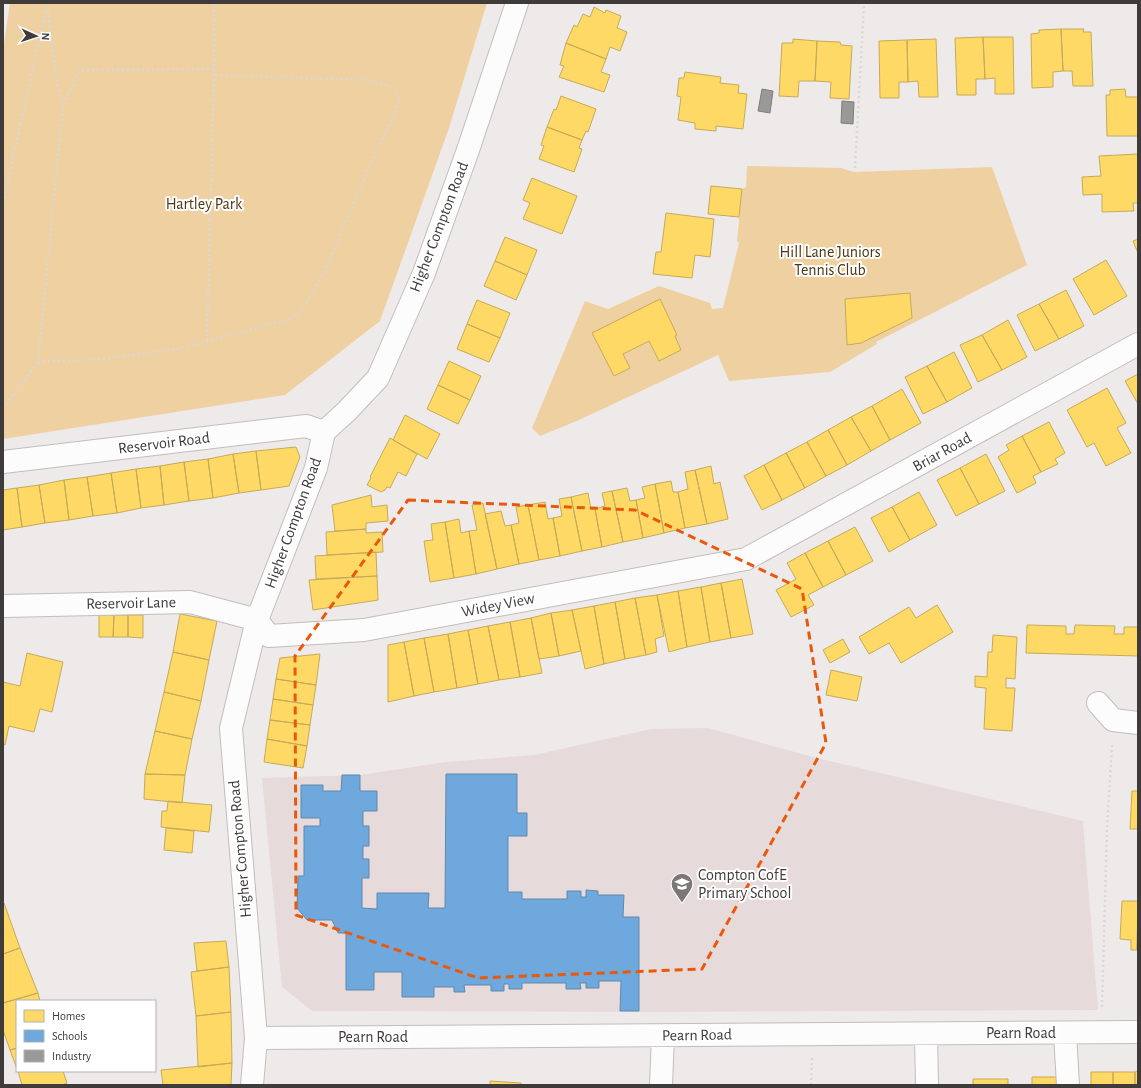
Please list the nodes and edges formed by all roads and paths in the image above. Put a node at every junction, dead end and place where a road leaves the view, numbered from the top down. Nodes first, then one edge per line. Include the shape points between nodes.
1 (47, 3) edge
2 (214, 3) edge
3 (517, 3) edge
4 (864, 3) edge
5 (46, 7) junction
6 (213, 69) junction
7 (214, 75) junction
8 (63, 105) junction
9 (855, 168) dead end
10 (3, 203) edge
11 (207, 341) junction
12 (1138, 344) edge
13 (38, 362) junction
14 (3, 408) edge
15 (324, 432) junction
16 (3, 462) edge
17 (746, 560) joint
18 (3, 606) edge
19 (257, 620) junction
20 (1098, 703) dead end
21 (1113, 720) junction
22 (1138, 723) edge
23 (1102, 1032) junction
24 (1138, 1032) edge
25 (1066, 1033) junction
26 (926, 1034) junction
27 (663, 1036) junction
28 (256, 1038) junction
29 (252, 1085) edge
30 (661, 1085) edge
31 (926, 1085) edge
32 (1068, 1085) edge

1 - 5 path
2 - 6 path
3 - 15 street, Higher Compton Road via 424,273 378,378
4 - 9 path
5 - 8 path via 57,84
5 - 10 path
6 - 7 path
6 - 8 path via 80,70
7 - 11 path
7 - 11 path via 366,80 393,87 400,101 324,273 301,312 287,320
8 - 13 path
11 - 13 path via 177,349 104,359
12 - 17 street, Briar Road
13 - 14 path
15 - 16 street, Reservoir Road via 306,426
15 - 19 street, Higher Compton Road via 316,468
17 - 19 street, Widey View via 364,630 269,636
18 - 19 street, Reservoir Lane via 190,602
19 - 28 street, Higher Compton Road via 231,728
20 - 21 street
21 - 22 street
21 - 23 path via 1106,829
23 - 24 street, Pearn Road
23 - 25 street, Pearn Road
25 - 26 street, Pearn Road
25 - 32 street
26 - 27 street, Pearn Road
26 - 31 street
27 - 28 street, Pearn Road
27 - 30 street
28 - 29 street, Higher Compton Road

